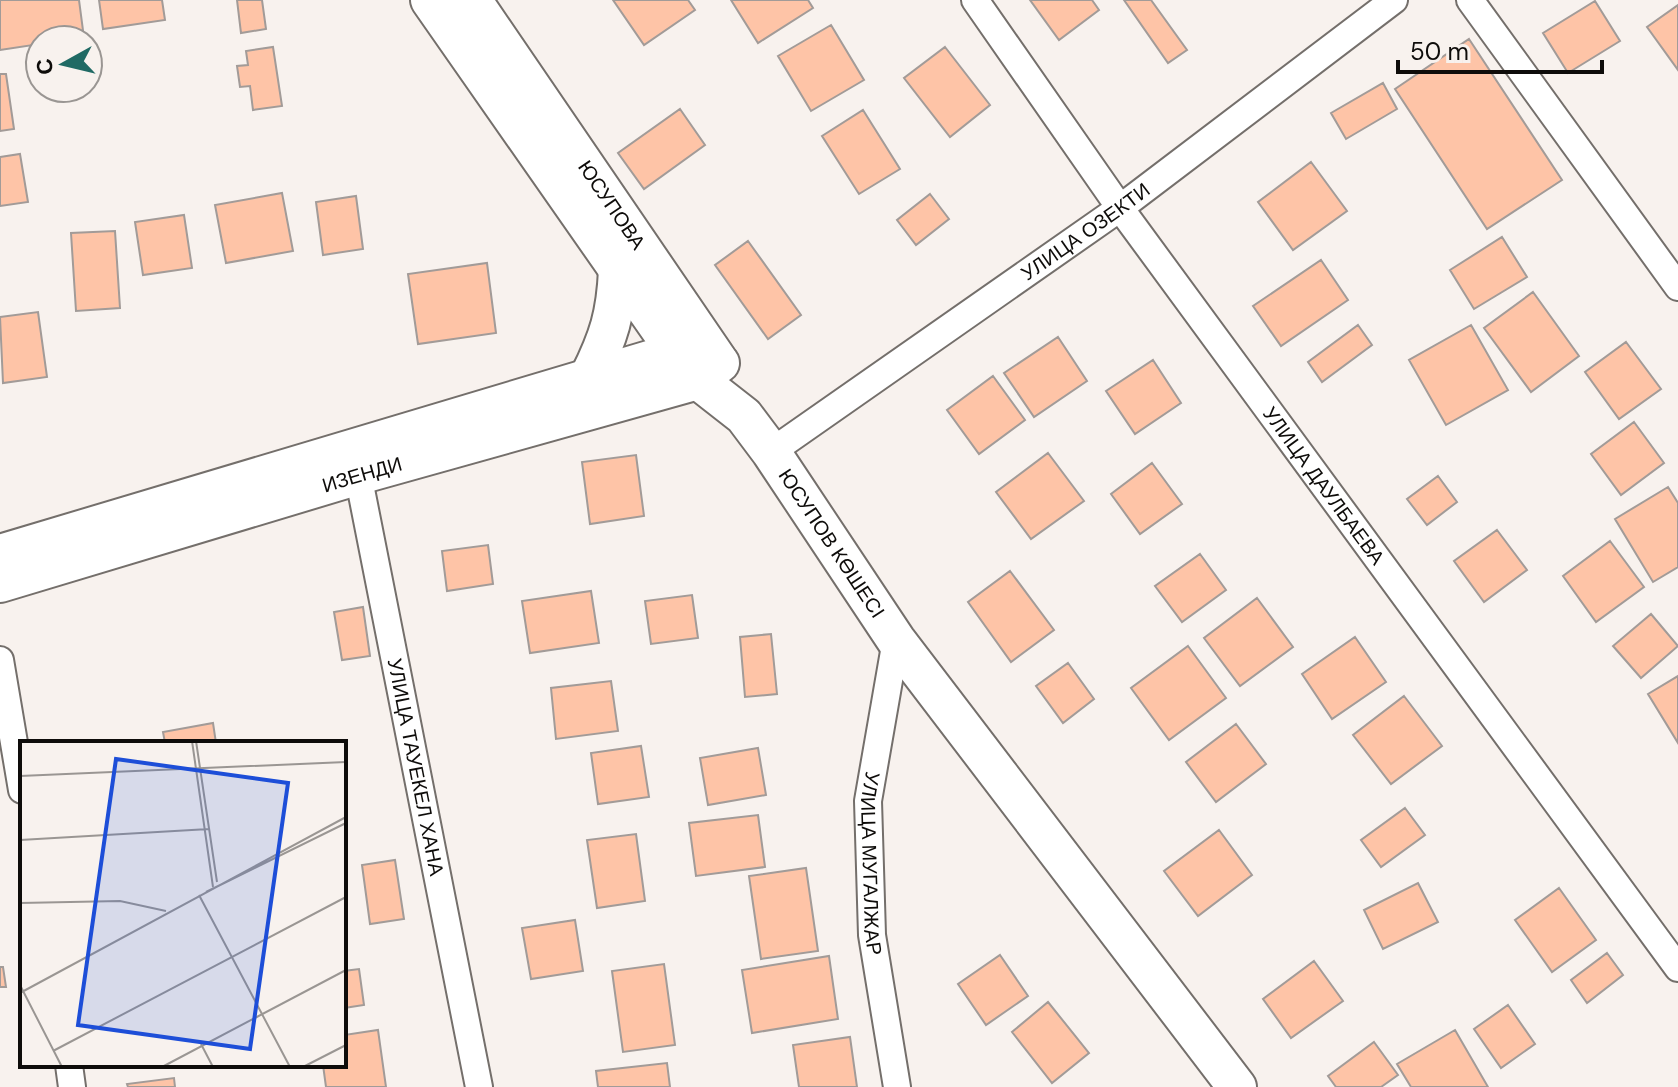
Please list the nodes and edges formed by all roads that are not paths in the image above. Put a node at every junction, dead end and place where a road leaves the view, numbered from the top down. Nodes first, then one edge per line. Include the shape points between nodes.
1 (430, 0) edge
2 (472, 0) edge
3 (975, 0) edge
4 (1394, 0) edge
5 (1470, 0) edge
6 (1120, 208) junction
7 (618, 270) junction
8 (1678, 287) edge
9 (699, 359) junction
10 (589, 377) junction
11 (744, 416) joint
12 (771, 452) junction
13 (356, 462) junction
14 (0, 554) edge
15 (0, 583) edge
16 (896, 640) junction
17 (0, 660) edge
18 (20, 778) edge
19 (1678, 968) edge
20 (69, 1067) edge
21 (72, 1087) edge
22 (479, 1087) edge
23 (897, 1087) edge
24 (1237, 1087) edge

1 - 7 street
2 - 9 street, ЮСУПОВА
3 - 6 street, УЛИЦА ДАУЛБАЕВА
4 - 6 street, УЛИЦА ОЗЕКТИ
5 - 8 street
6 - 12 street, УЛИЦА ОЗЕКТИ
6 - 19 street, УЛИЦА ДАУЛБАЕВА
7 - 9 street
7 - 10 street via 617,308
9 - 10 street, ИЗЕНДИ
9 - 11 street, ЮСУПОВА
9 - 13 street, ИЗЕНДИ
10 - 13 street, ИЗЕНДИ
11 - 12 street, ЮСУПОВ КӨШЕСІ
12 - 16 street, ЮСУПОВ КӨШЕСІ
13 - 14 street, ИЗЕНДИ
13 - 15 street, ИЗЕНДИ
13 - 22 street, УЛИЦА ТАУЕКЕЛ ХАНА
16 - 23 street, УЛИЦА МУГАЛЖАР via 868,801 872,935
16 - 24 street, ЮСУПОВ КӨШЕСІ
17 - 18 street
20 - 21 street

